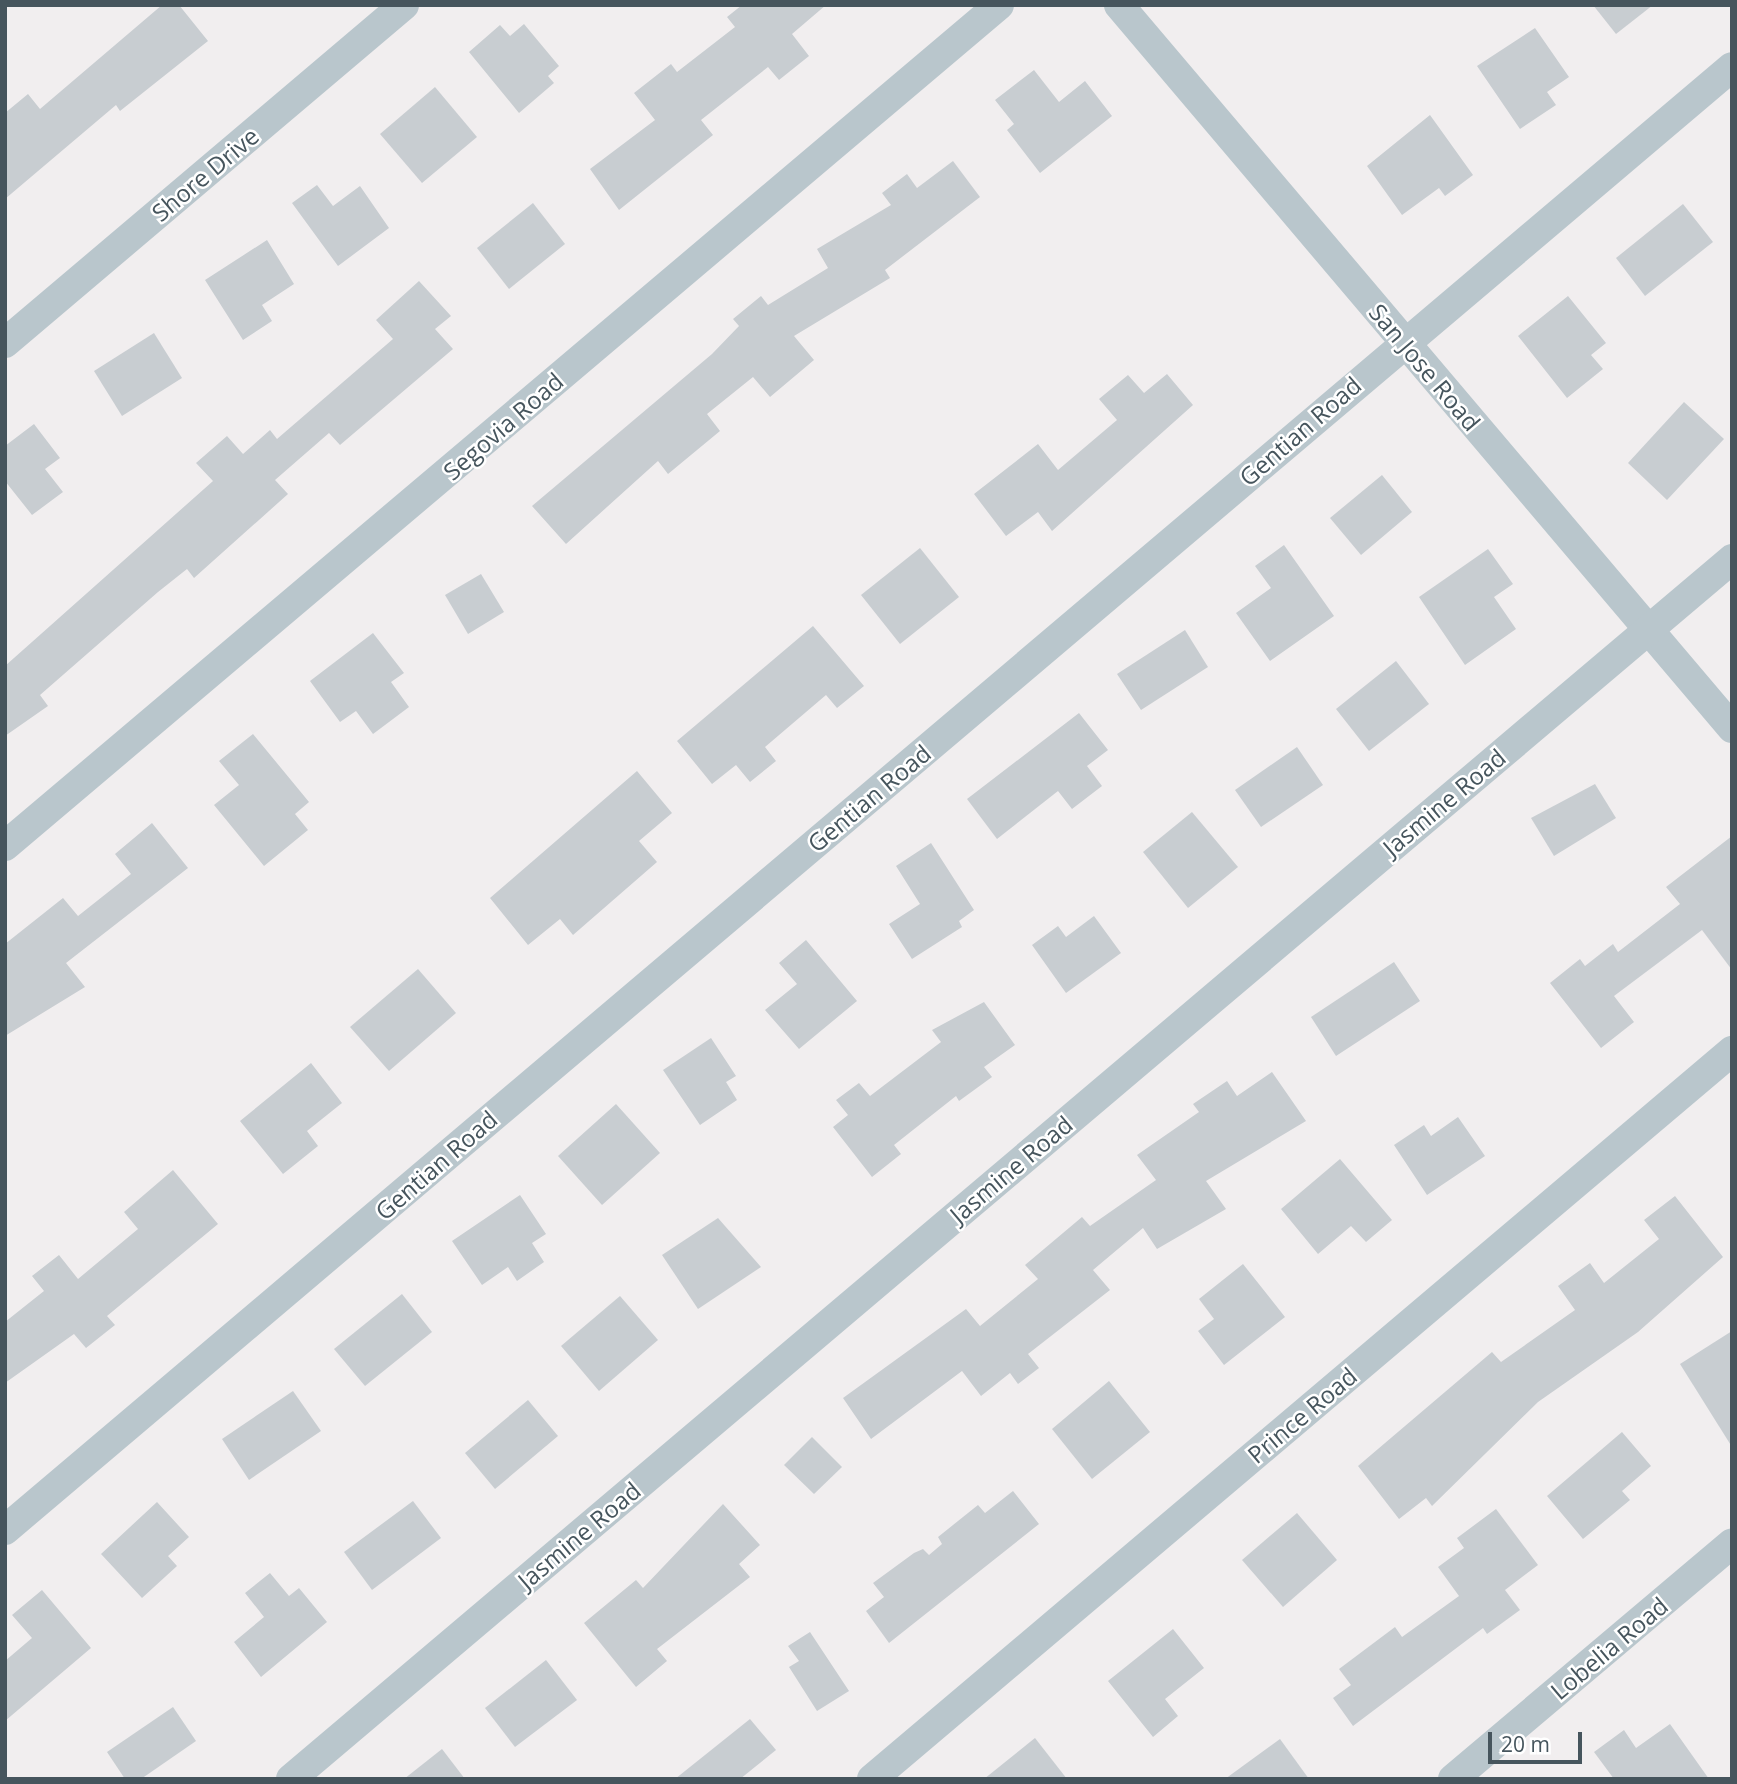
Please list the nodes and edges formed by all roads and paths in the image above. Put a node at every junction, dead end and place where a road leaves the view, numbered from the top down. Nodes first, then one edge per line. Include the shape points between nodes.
1 (404, 5) edge
2 (999, 5) edge
3 (1119, 5) edge
4 (1732, 67) edge
5 (1404, 341) junction
6 (5, 343) edge
7 (1732, 559) edge
8 (1648, 629) junction
9 (1732, 728) edge
10 (5, 846) edge
11 (1732, 1051) edge
12 (5, 1530) edge
13 (1732, 1543) edge
14 (291, 1779) edge
15 (872, 1779) edge
16 (1453, 1779) edge

1 - 6 street, Shore Drive
2 - 10 street, Segovia Road
3 - 5 street, San Jose Road
4 - 5 street, Gentian Road
5 - 8 street, San Jose Road
5 - 12 street, Gentian Road
7 - 8 street, Jasmine Road
8 - 9 street, San Jose Road
8 - 14 street, Jasmine Road
11 - 15 street, Prince Road
13 - 16 street, Lobelia Road

